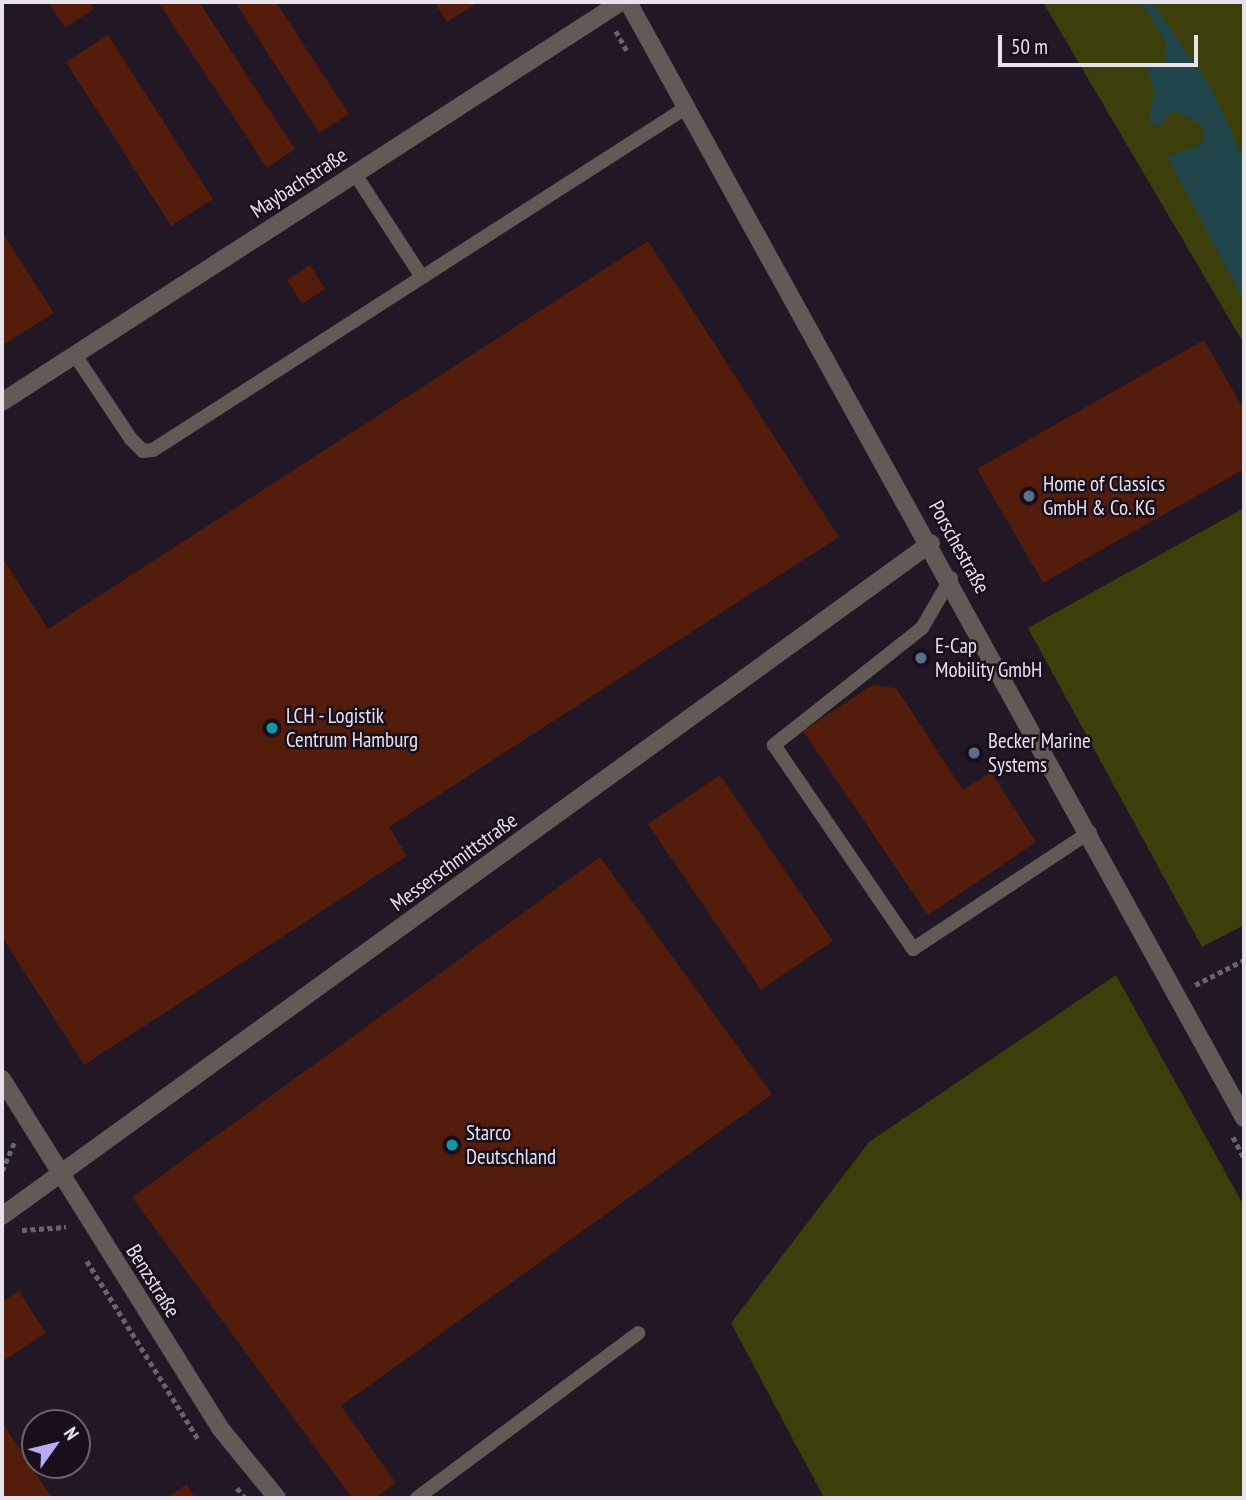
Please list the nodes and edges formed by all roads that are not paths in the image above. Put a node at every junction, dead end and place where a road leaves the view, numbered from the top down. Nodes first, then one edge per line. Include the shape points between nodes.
1 (621, 2) edge
2 (628, 2) edge
3 (687, 107) junction
4 (355, 174) junction
5 (422, 277) junction
6 (75, 355) junction
7 (2, 402) edge
8 (931, 542) junction
9 (951, 578) junction
10 (1090, 832) junction
11 (2, 1079) edge
12 (1244, 1118) edge
13 (61, 1175) junction
14 (2, 1216) edge
15 (638, 1333) dead end
16 (277, 1498) edge
17 (417, 1498) edge

1 - 4 street, Maybachstraße
2 - 3 street, Porschestraße
3 - 5 lane
3 - 8 street, Porschestraße
4 - 5 lane
4 - 6 street, Maybachstraße
5 - 6 lane via 153,450 143,451 131,439
6 - 7 street, Maybachstraße
8 - 9 street, Porschestraße
8 - 13 street, Messerschmittstraße
9 - 10 street, Porschestraße
9 - 10 lane via 922,628 774,745 913,949
10 - 12 street, Porschestraße
11 - 13 street, Benzstraße
13 - 14 street, Messerschmittstraße
13 - 16 street, Benzstraße via 220,1428
15 - 17 lane

